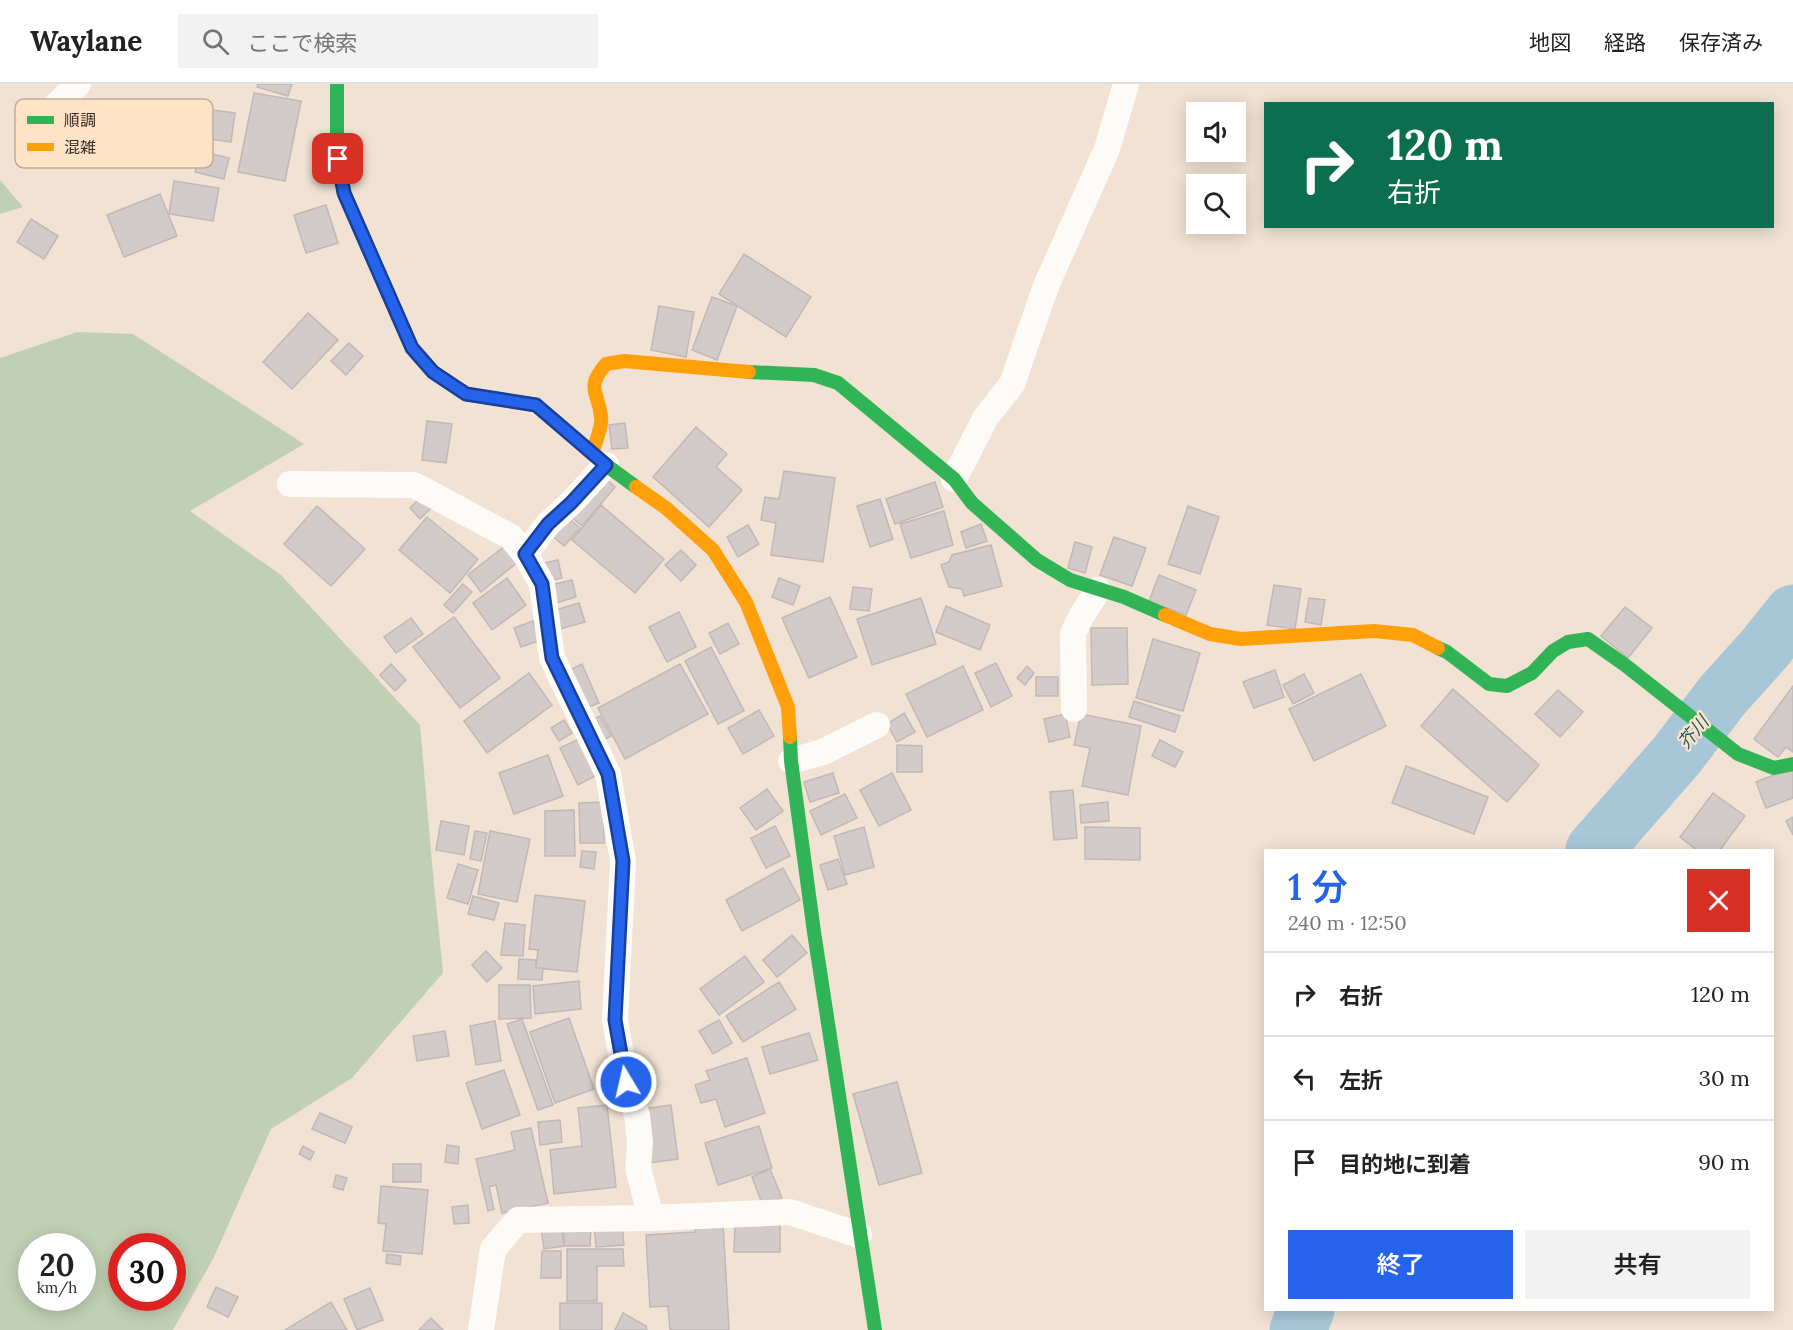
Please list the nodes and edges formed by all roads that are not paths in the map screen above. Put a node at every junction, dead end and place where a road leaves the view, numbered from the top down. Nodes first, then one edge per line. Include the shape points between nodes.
1 (78, 84) edge
2 (337, 84) edge
3 (1126, 84) edge
4 (63, 99) edge
5 (599, 459) junction
6 (954, 479) junction
7 (290, 484) dead end
8 (525, 554) junction
9 (1098, 590) junction
10 (1074, 710) dead end
11 (878, 725) dead end
12 (791, 760) junction
13 (1793, 764) edge
14 (651, 1218) junction
15 (860, 1235) junction
16 (481, 1330) edge
17 (875, 1330) edge

1 - 4 street
2 - 5 street via 338,159 344,193 412,348 433,372 466,394 536,405
3 - 6 street via 1107,149 1046,286 1012,384 986,417
5 - 6 street via 602,418 594,392 595,377 606,364 624,360 814,375 838,383
5 - 8 street via 571,503 548,524
5 - 12 street via 666,508 713,550 747,602 788,707
6 - 9 street via 972,503 1037,560 1070,580
7 - 8 street via 414,485 511,537
8 - 14 street via 542,584 552,658 608,774 623,861 615,1020 626,1082 637,1115 638,1167
9 - 10 street via 1073,633
9 - 13 street via 1210,634 1234,638 1374,631 1413,635 1447,652 1489,684 1508,686 1532,673 1568,642 1588,639 1738,754 1774,768
11 - 12 street via 823,752
12 - 15 street
14 - 15 street via 790,1212
14 - 16 street via 518,1220 493,1249
15 - 17 street

